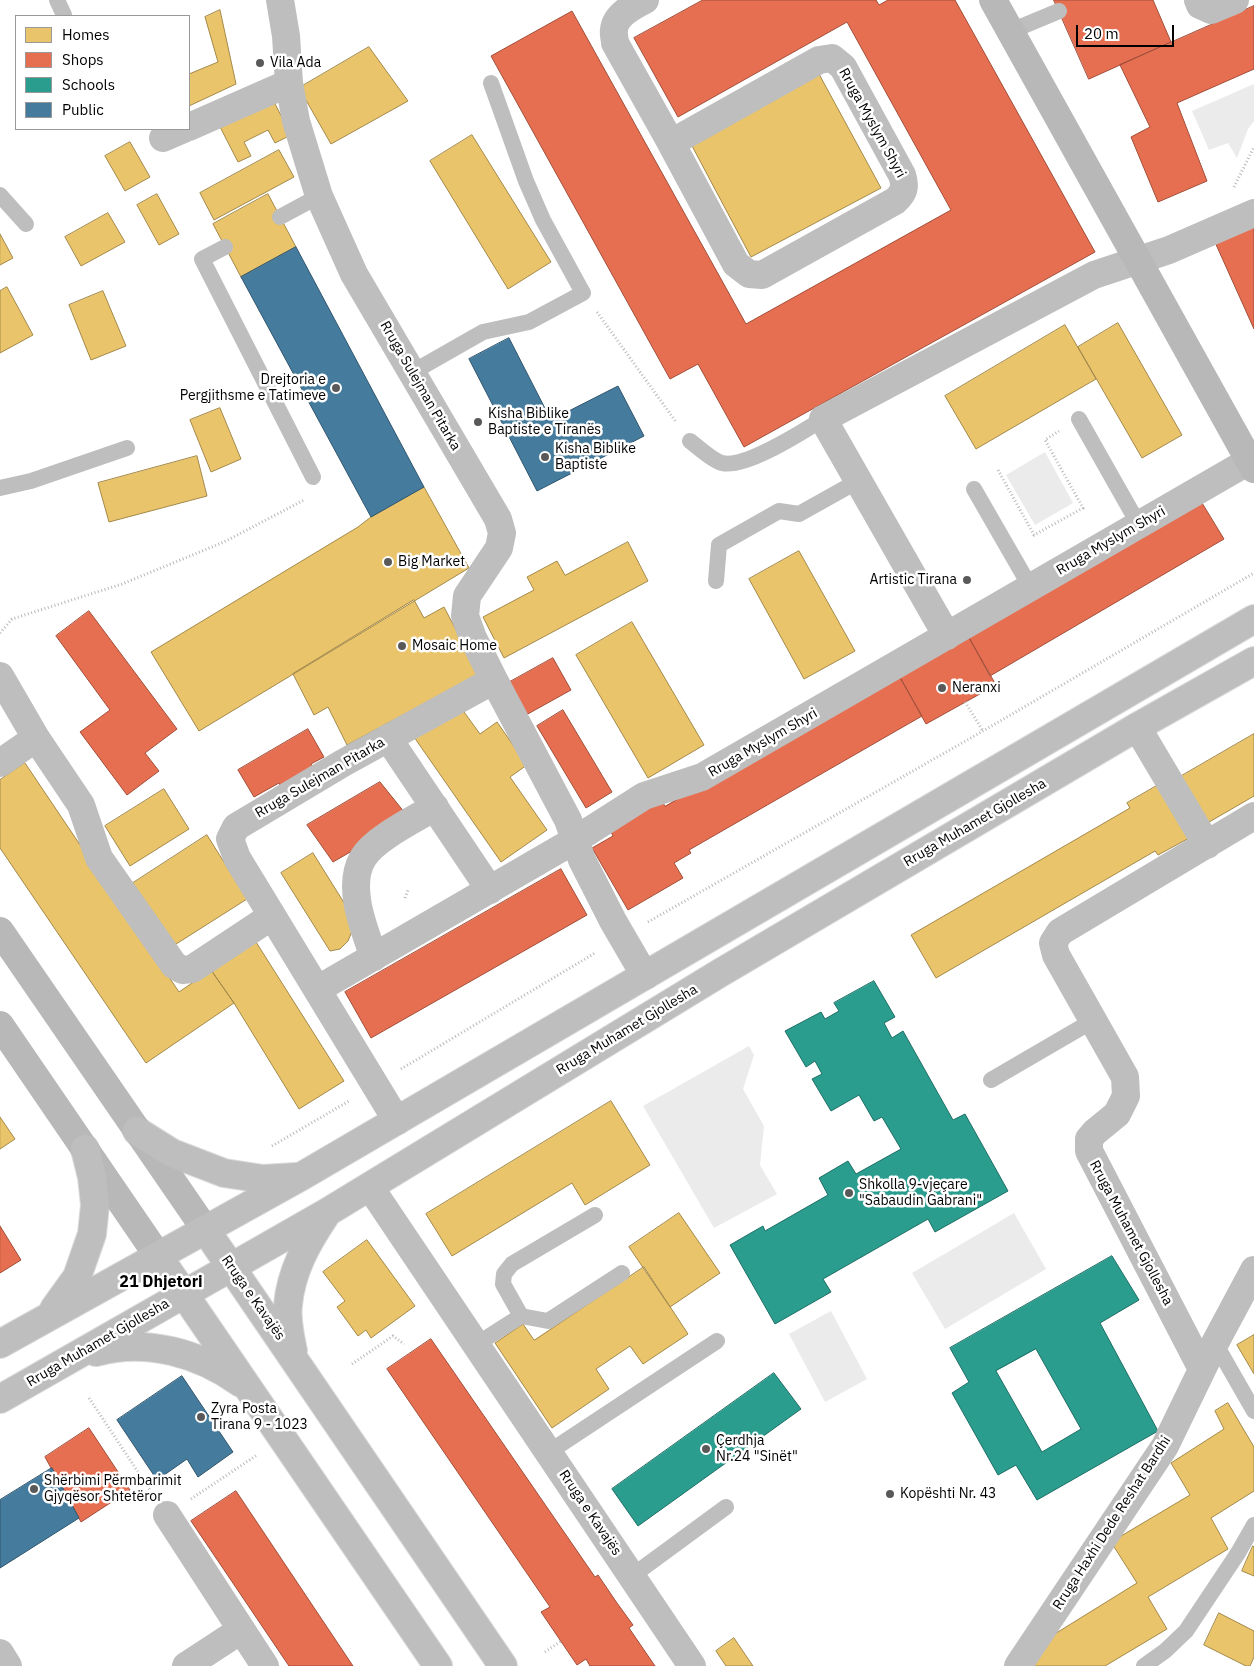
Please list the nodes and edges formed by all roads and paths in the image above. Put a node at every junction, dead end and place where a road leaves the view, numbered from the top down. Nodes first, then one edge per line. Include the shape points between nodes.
1 (280, 0) edge
2 (645, 0) edge
3 (994, 0) edge
4 (1198, 0) edge
5 (1235, 0) edge
6 (1059, 11) dead end
7 (1011, 31) junction
8 (289, 83) junction
9 (491, 83) dead end
10 (190, 127) edge
11 (671, 142) junction
12 (0, 195) edge
13 (319, 196) junction
14 (1254, 213) edge
15 (280, 217) dead end
16 (26, 224) dead end
17 (225, 247) dead end
18 (1137, 260) junction
19 (583, 293) junction
20 (411, 373) junction
21 (822, 419) junction
22 (1079, 419) dead end
23 (1058, 431) dead end
24 (690, 441) joint
25 (127, 448) dead end
26 (1252, 463) edge
27 (998, 470) dead end
28 (313, 477) joint
29 (858, 481) junction
30 (0, 488) edge
31 (974, 489) dead end
32 (1139, 525) junction
33 (1254, 573) edge
34 (716, 580) dead end
35 (1031, 588) junction
36 (1254, 619) edge
37 (0, 633) edge
38 (947, 636) junction
39 (1254, 661) edge
40 (0, 676) edge
41 (494, 680) junction
42 (965, 702) dead end
43 (1137, 727) junction
44 (983, 731) junction
45 (36, 738) junction
46 (388, 738) junction
47 (0, 763) edge
48 (435, 807) junction
49 (1254, 816) edge
50 (575, 840) junction
51 (1207, 844) junction
52 (408, 890) dead end
53 (490, 890) junction
54 (405, 898) dead end
55 (272, 916) junction
56 (0, 931) edge
57 (622, 936) junction
58 (374, 957) junction
59 (645, 976) junction
60 (318, 989) junction
61 (1094, 1020) junction
62 (0, 1025) edge
63 (991, 1080) dead end
64 (376, 1084) junction
65 (398, 1121) junction
66 (137, 1131) junction
67 (268, 1148) dead end
68 (85, 1149) junction
69 (302, 1176) junction
70 (370, 1187) junction
71 (326, 1213) junction
72 (595, 1215) dead end
73 (205, 1229) junction
74 (158, 1256) junction
75 (232, 1267) junction
76 (1254, 1270) edge
77 (622, 1273) dead end
78 (185, 1294) junction
79 (51, 1314) junction
80 (521, 1316) junction
81 (716, 1340) dead end
82 (1214, 1343) junction
83 (0, 1344) edge
84 (404, 1344) dead end
85 (477, 1344) junction
86 (75, 1358) junction
87 (294, 1358) junction
88 (352, 1364) dead end
89 (1202, 1369) junction
90 (251, 1390) junction
91 (89, 1398) dead end
92 (0, 1399) edge
93 (1254, 1411) edge
94 (549, 1452) junction
95 (257, 1455) dead end
96 (726, 1507) dead end
97 (167, 1515) junction
98 (1254, 1525) edge
99 (632, 1576) junction
100 (241, 1630) junction
101 (561, 1641) dead end
102 (545, 1652) dead end
103 (0, 1654) edge
104 (1026, 1661) edge
105 (8, 1666) edge
106 (186, 1666) edge
107 (265, 1666) edge
108 (438, 1666) edge
109 (503, 1666) edge
110 (692, 1666) edge
111 (1144, 1666) edge

1 - 8 street, Rruga Sulejman Pitarka
2 - 11 street, Rruga Myslym Shyri via 618,18 614,30 615,43
3 - 7 main road, Rruga Myslym Shyri
4 - 5 street via 1200,5 1211,10
6 - 7 lane
7 - 18 main road, Rruga Myslym Shyri
8 - 10 street
8 - 13 street, Rruga Sulejman Pitarka via 296,121
9 - 19 lane via 543,220
11 - 11 street, Rruga Myslym Shyri via 727,249 736,264 749,274 762,275 903,195 905,184 902,175 843,67 832,58 819,60
12 - 16 lane
13 - 15 lane
13 - 20 street, Rruga Sulejman Pitarka via 354,274
14 - 18 street via 1169,250
17 - 28 lane via 202,259
18 - 21 street via 1094,275
18 - 26 main road, Rruga Myslym Shyri
19 - 20 lane via 529,322 483,332
19 - 24 path
20 - 41 street, Rruga Sulejman Pitarka via 498,519 502,533 499,548 467,596 465,616
21 - 24 lane via 744,461 722,463
21 - 29 street
22 - 32 lane
23 - 27 path via 1045,440 1082,508 1034,535
25 - 30 lane via 31,481
26 - 32 street, Rruga Myslym Shyri
28 - 37 path via 312,490 304,500 224,542 122,584 12,619
29 - 34 lane via 799,514 779,511 719,545
29 - 38 street
31 - 35 lane
32 - 35 street, Rruga Myslym Shyri
33 - 44 path
35 - 38 street, Rruga Myslym Shyri
36 - 59 street
38 - 50 street, Rruga Myslym Shyri via 702,778 644,796
39 - 43 street, Rruga Muhamet Gjollesha
40 - 45 street
41 - 46 street, Rruga Sulejman Pitarka
41 - 50 street, Rruga Sulejman Pitarka via 568,820
42 - 44 path
43 - 51 street
43 - 70 street, Rruga Muhamet Gjollesha via 720,973
44 - 57 path
45 - 47 street
45 - 55 street via 81,805 99,858 174,965 182,970 192,969
46 - 48 street
46 - 55 street, Rruga Sulejman Pitarka via 236,827 230,839 236,858
48 - 53 street
48 - 58 street via 379,842 364,856 357,872 357,900
49 - 51 street, Rruga Muhamet Gjollesha
50 - 53 street
50 - 57 street, Rruga Sulejman Pitarka via 582,860
51 - 61 street, Rruga Muhamet Gjollesha via 1060,932 1053,943 1056,955
52 - 54 path
53 - 58 street
55 - 60 street
56 - 66 main road, Rruga e Kavajës
57 - 59 street, Rruga Sulejman Pitarka
57 - 64 path
58 - 60 street
59 - 65 street
60 - 64 street
61 - 63 lane
61 - 89 street, Rruga Muhamet Gjollesha via 1125,1077 1126,1096 1117,1114 1094,1132 1089,1140 1089,1151
62 - 68 main road
64 - 65 street
64 - 67 path
65 - 69 street
66 - 69 street via 172,1153 224,1173 263,1179
66 - 73 main road, Rruga e Kavajës
68 - 74 main road
68 - 79 street via 95,1205 92,1234 77,1277
69 - 73 street
70 - 71 street, Rruga Muhamet Gjollesha
70 - 85 street, Rruga e Kavajës
71 - 75 street, Rruga Muhamet Gjollesha
71 - 87 street via 298,1261 291,1287 288,1322
72 - 80 lane via 512,1264 504,1274 503,1284
73 - 74 street
73 - 75 street, Rruga e Kavajës
74 - 78 street
74 - 79 street
75 - 78 street, Rruga Muhamet Gjollesha
75 - 87 street, Rruga e Kavajës
76 - 82 street, Rruga Haxhi Dede Reshat Bardhi
77 - 80 lane via 548,1321
78 - 86 street, Rruga Muhamet Gjollesha
78 - 90 street
79 - 83 street
80 - 85 lane
81 - 94 lane
82 - 89 street, Rruga Haxhi Dede Reshat Bardhi
82 - 93 lane
84 - 88 path via 393,1336
85 - 94 street, Rruga e Kavajës
86 - 90 street via 108,1348 142,1346 176,1352 203,1360
86 - 92 street, Rruga Muhamet Gjollesha
87 - 109 street, Rruga e Kavajës
89 - 104 street, Rruga Haxhi Dede Reshat Bardhi via 1165,1446
90 - 108 street
91 - 97 path
94 - 99 street, Rruga e Kavajës
95 - 97 path
96 - 99 lane
97 - 100 street
98 - 111 lane via 1186,1630
99 - 110 street, Rruga e Kavajës
100 - 106 street
100 - 107 street
101 - 102 path
103 - 105 street

